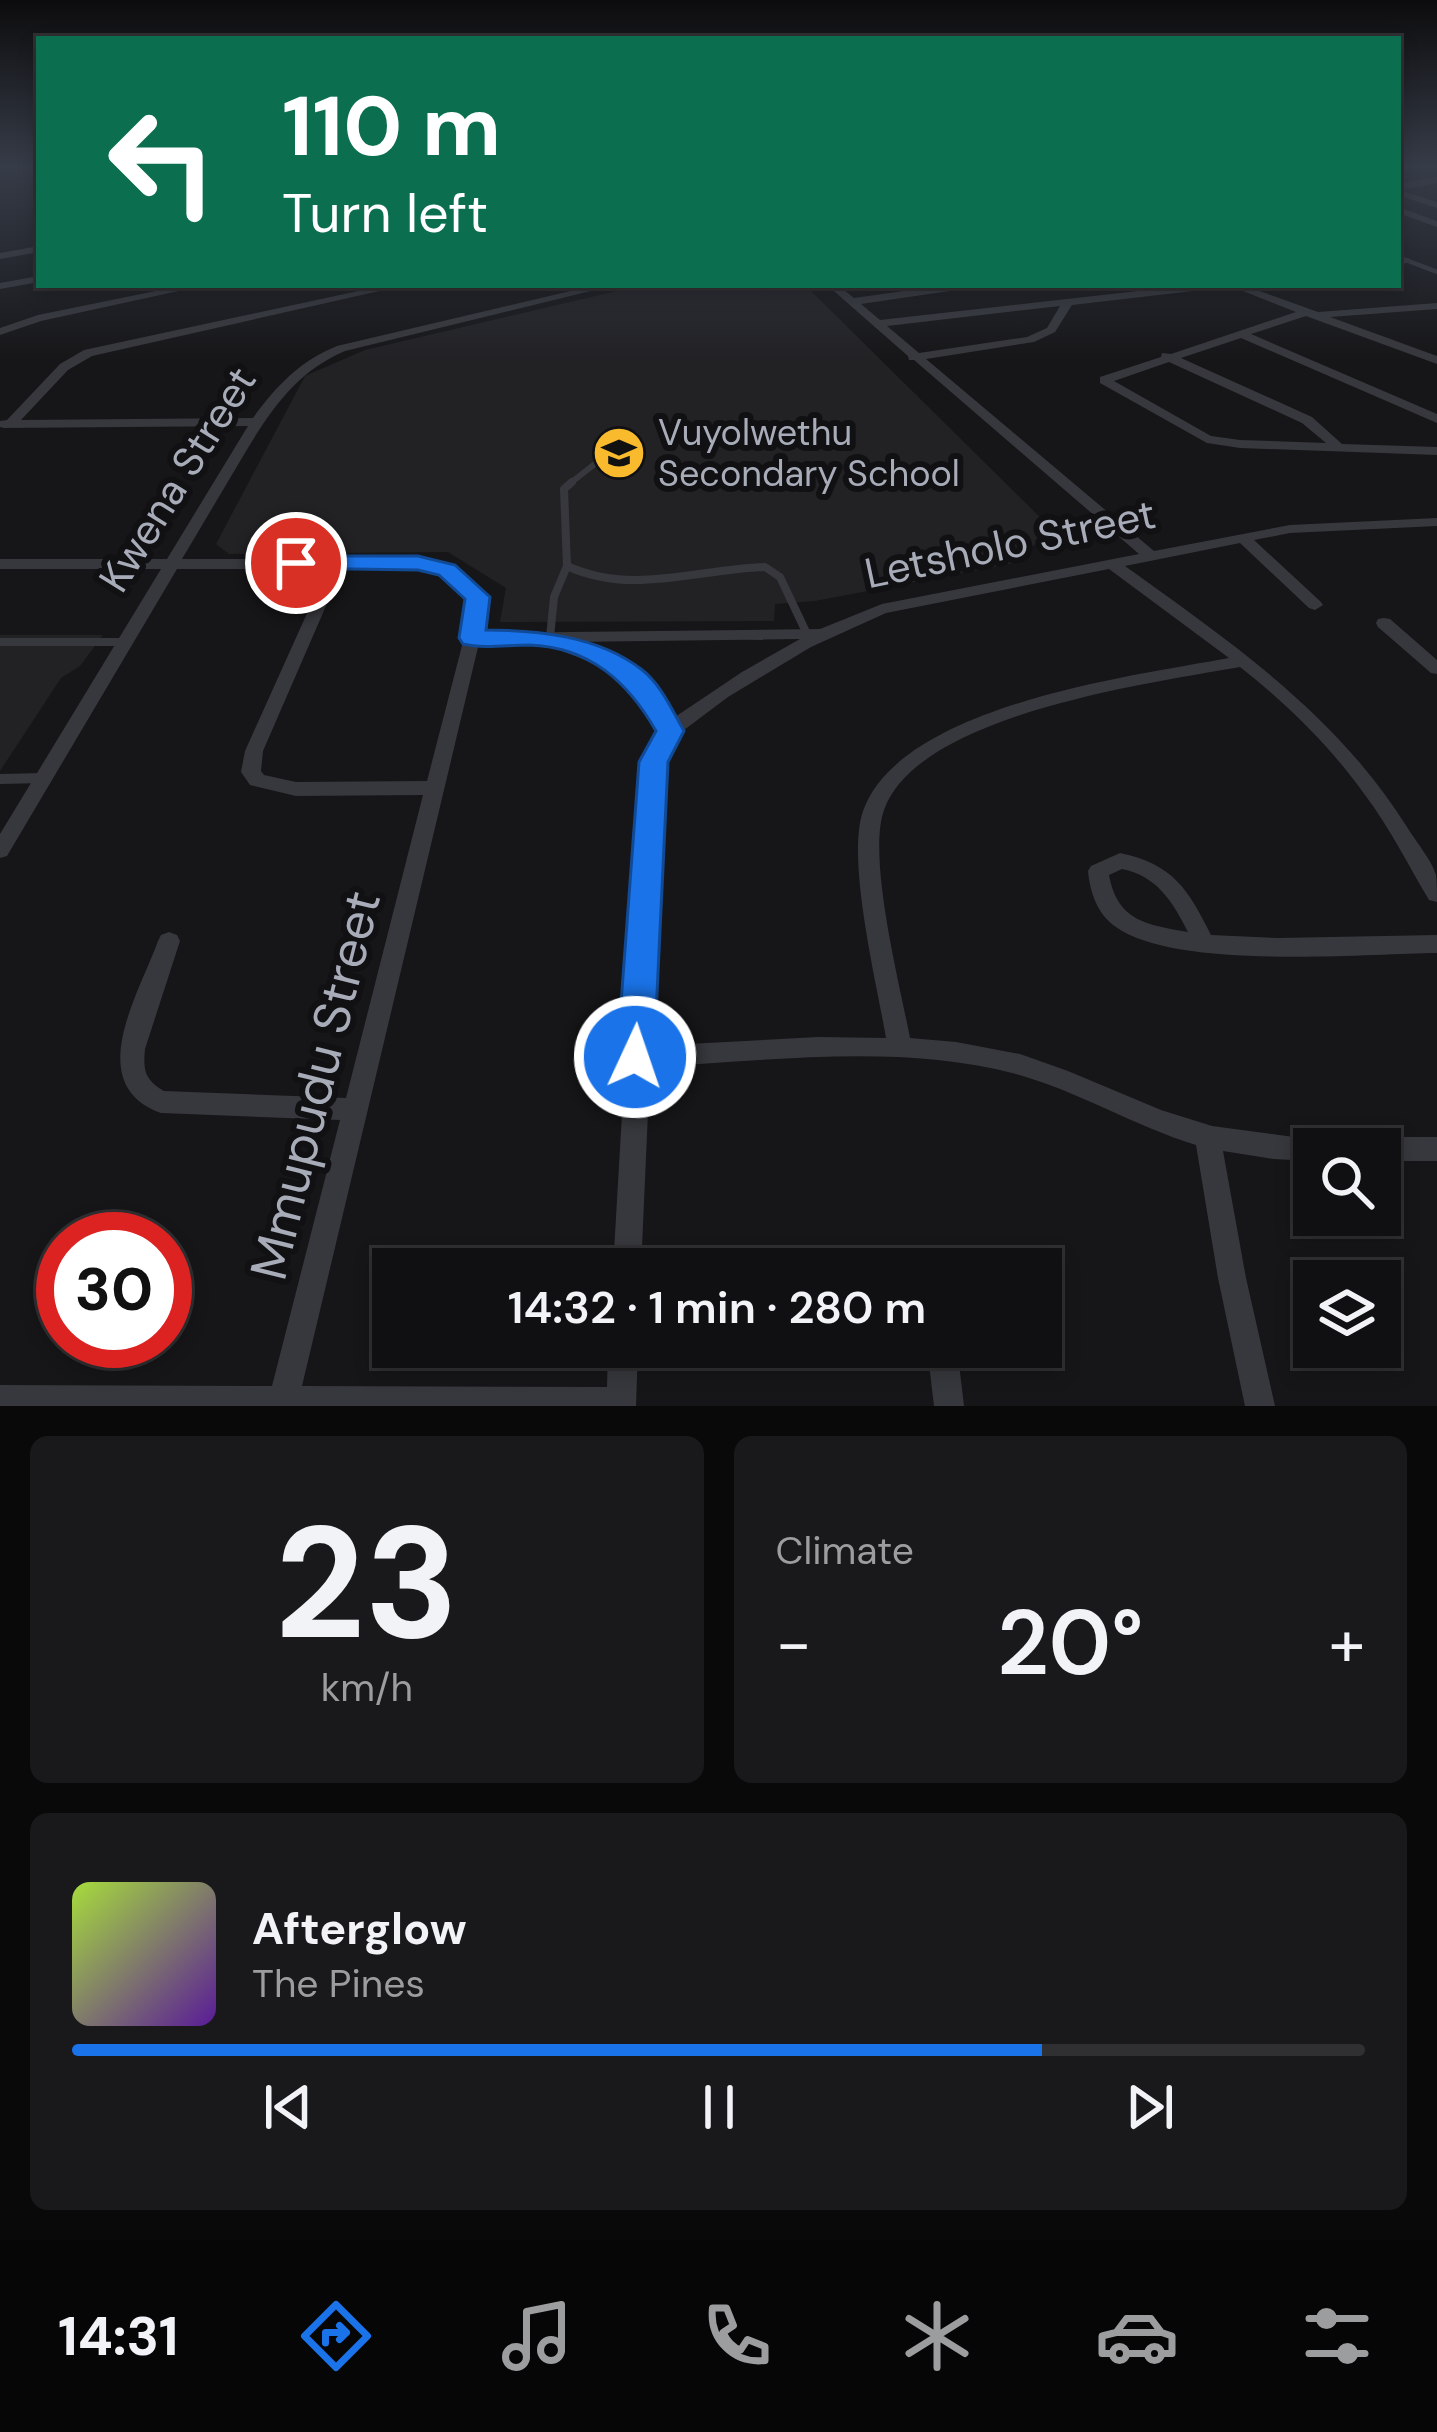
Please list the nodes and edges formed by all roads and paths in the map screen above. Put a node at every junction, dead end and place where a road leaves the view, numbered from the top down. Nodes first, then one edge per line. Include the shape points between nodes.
1 (36, 250) edge
2 (0, 256) edge
3 (1401, 260) edge
4 (1437, 272) edge
5 (36, 280) edge
6 (0, 286) edge
7 (171, 288) edge
8 (387, 288) edge
9 (836, 288) edge
10 (950, 288) edge
11 (1195, 288) edge
12 (570, 289) edge
13 (1269, 290) edge
14 (857, 302) junction
15 (1067, 304) junction
16 (1437, 306) edge
17 (1313, 313) junction
18 (878, 324) junction
19 (0, 332) edge
20 (1239, 333) junction
21 (1166, 356) junction
22 (913, 357) junction
23 (1437, 360) edge
24 (1437, 419) edge
25 (257, 422) junction
26 (5, 424) edge
27 (1337, 446) junction
28 (615, 448) dead end
29 (1437, 451) edge
30 (1437, 522) edge
31 (1244, 538) junction
32 (1151, 556) junction
33 (337, 563) junction
34 (0, 564) edge
35 (172, 564) junction
36 (1112, 564) junction
37 (567, 566) junction
38 (1316, 605) dead end
39 (1384, 623) dead end
40 (815, 634) junction
41 (544, 637) junction
42 (472, 638) junction
43 (0, 642) edge
44 (125, 642) junction
45 (1242, 661) junction
46 (1437, 669) edge
47 (670, 731) junction
48 (44, 778) junction
49 (0, 779) edge
50 (435, 788) junction
51 (0, 851) edge
52 (1437, 894) edge
53 (170, 941) dead end
54 (1203, 941) junction
55 (1437, 944) edge
56 (900, 1048) junction
57 (635, 1057) junction
58 (356, 1110) junction
59 (1208, 1138) junction
60 (1293, 1149) edge
61 (1401, 1149) edge
62 (1437, 1149) edge
63 (627, 1248) edge
64 (622, 1368) edge
65 (944, 1368) edge
66 (0, 1400) edge
67 (283, 1403) junction
68 (621, 1404) edge
69 (949, 1406) edge
70 (1260, 1406) edge

1 - 2 street
3 - 4 lane
5 - 6 street
7 - 19 street
8 - 26 street via 88,353
9 - 14 street
10 - 14 street
11 - 15 street
12 - 25 street, Kwena Street via 330,352 288,378
13 - 17 street
14 - 18 street
15 - 18 street
15 - 22 street via 1051,330 1030,340
16 - 17 street
17 - 20 street
17 - 23 street
18 - 22 street
20 - 21 street
20 - 24 street
21 - 27 street via 1307,420
21 - 27 street via 1104,380 1207,439
22 - 32 street
25 - 26 street
25 - 35 street, Kwena Street
27 - 29 street
28 - 37 lane via 564,489
30 - 31 street, Letsholo Street via 1332,524
31 - 32 street, Letsholo Street
31 - 38 street
32 - 36 street, Letsholo Street
33 - 35 street, Mmupudu Street
33 - 42 street, Mmupudu Street via 447,570 478,597
33 - 50 street via 251,772 257,781 296,789
34 - 35 street, Mmupudu Street
35 - 44 street, Kwena Street
36 - 40 street, Letsholo Street via 882,609
36 - 45 street
37 - 40 lane via 624,582 765,567 780,577
37 - 41 lane
39 - 46 street
40 - 41 street
40 - 47 street, Letsholo Street
41 - 42 street
41 - 47 street via 632,675
42 - 50 street, Mmupudu Street
43 - 44 lane
44 - 48 street, Kwena Street
45 - 52 street via 1355,768
45 - 56 street via 1018,708 953,736 882,790 871,861
47 - 57 street via 653,762
48 - 49 lane
48 - 51 street, Kwena Street
50 - 58 street, Mmupudu Street
53 - 58 street via 131,1054 142,1091 161,1102
54 - 54 street via 1128,924 1105,902 1098,871 1120,860 1157,872 1181,896
54 - 55 street
56 - 57 street
56 - 59 street via 1003,1060
57 - 63 street
58 - 67 street, Mmupudu Street
59 - 60 street
59 - 70 street
61 - 62 street
64 - 68 street
65 - 69 street
66 - 67 street
67 - 68 street

